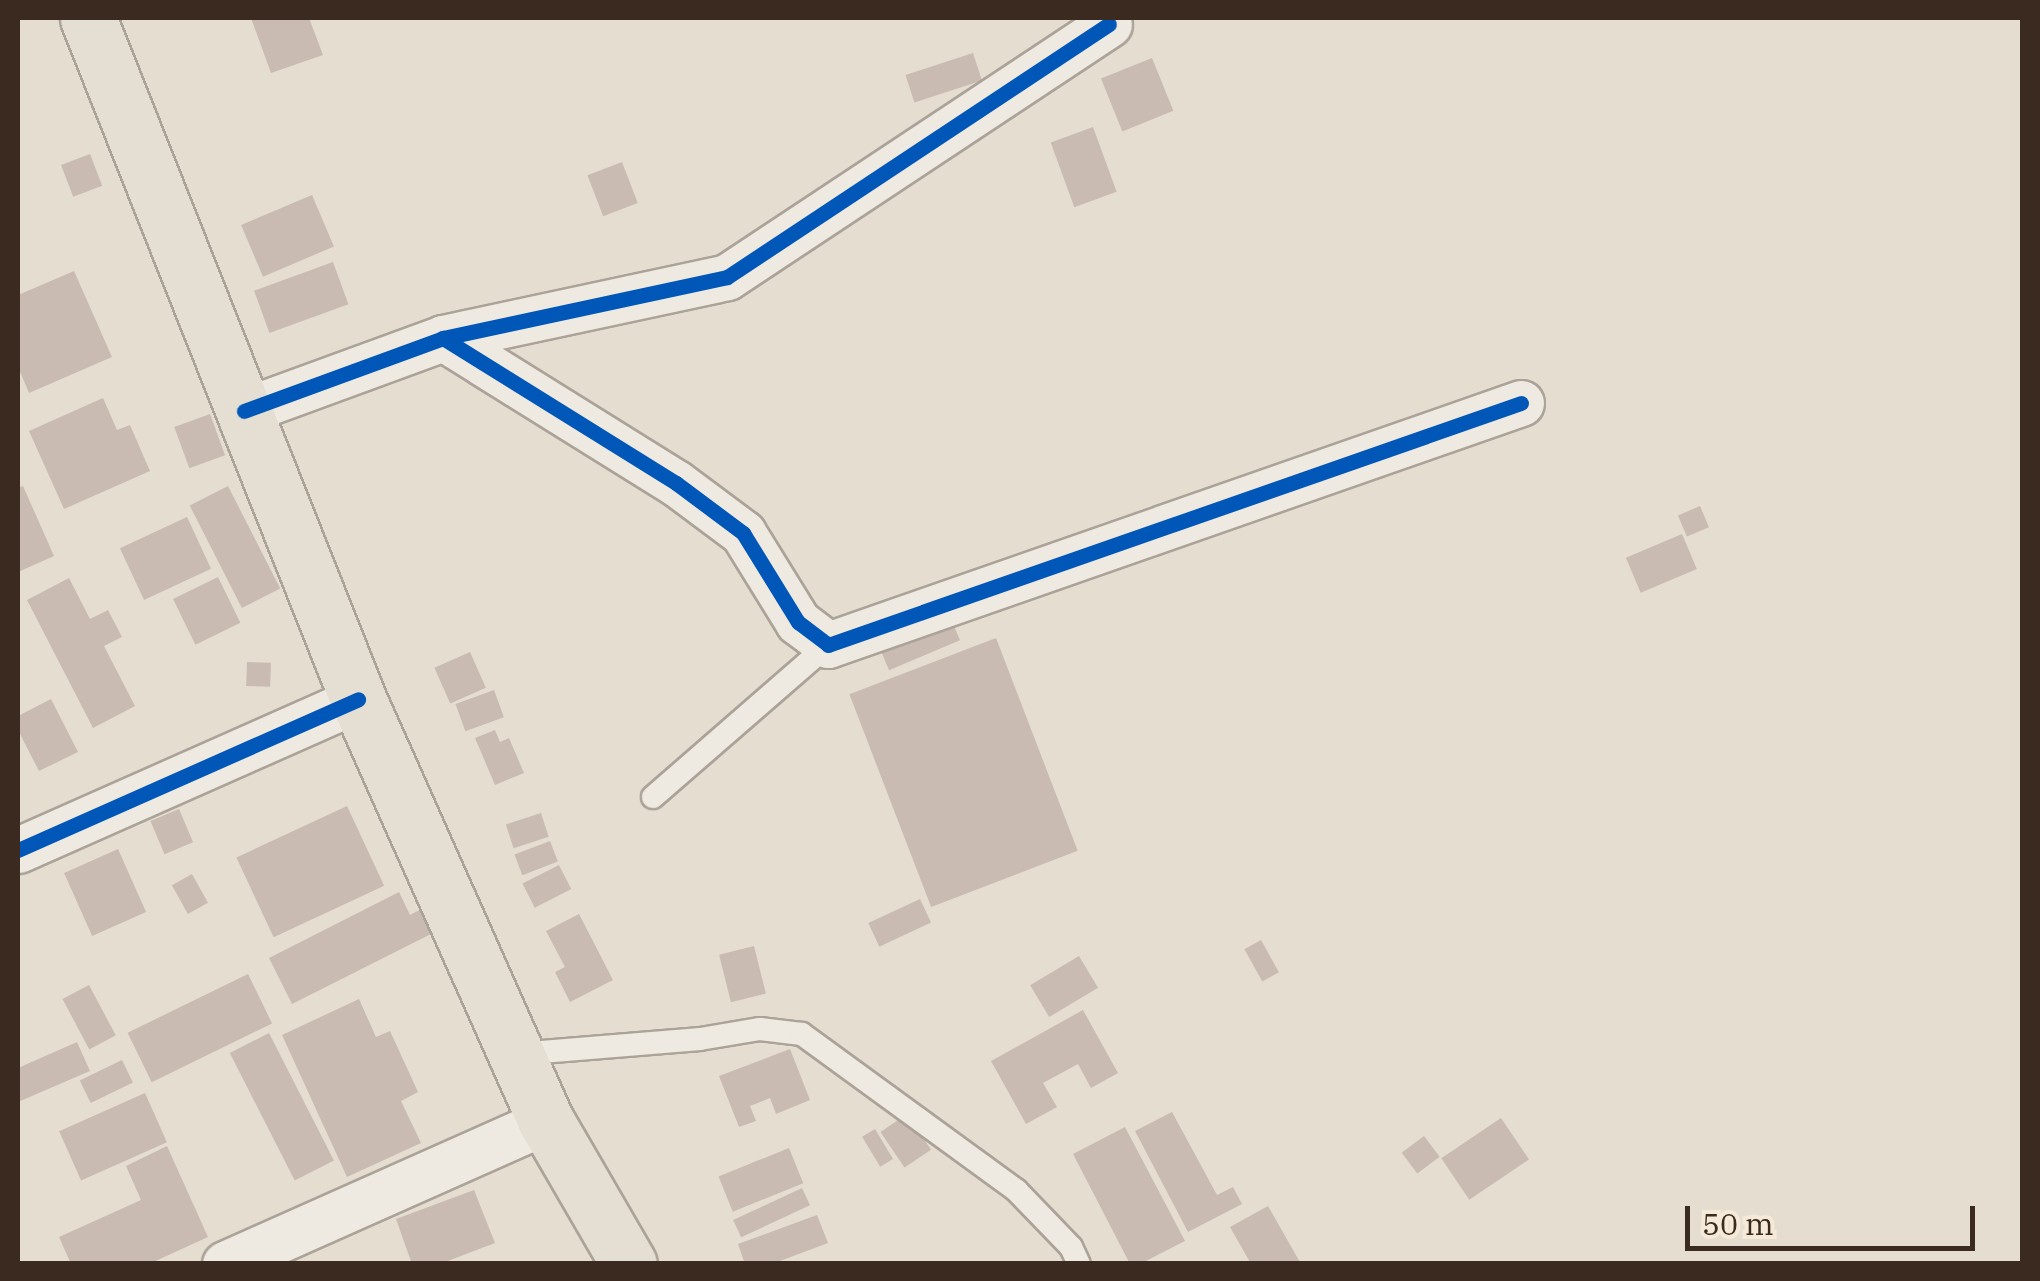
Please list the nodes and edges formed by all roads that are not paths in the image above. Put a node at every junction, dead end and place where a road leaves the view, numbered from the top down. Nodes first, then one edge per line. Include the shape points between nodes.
1 (88, 18) edge
2 (1109, 24) dead end
3 (443, 338) junction
4 (1521, 403) dead end
5 (244, 411) junction
6 (828, 644) junction
7 (358, 699) junction
8 (653, 797) dead end
9 (18, 850) edge
10 (517, 1054) junction
11 (546, 1121) junction
12 (225, 1264) edge
13 (630, 1264) edge
14 (1080, 1264) edge

1 - 5 main road
2 - 3 street via 727,277
3 - 5 street
3 - 6 street via 676,483 743,533 798,622
4 - 6 street
5 - 7 main road
6 - 8 lane
7 - 9 street
7 - 10 main road
10 - 11 main road
10 - 14 lane via 760,1029 802,1034 1016,1190
11 - 12 street
11 - 13 main road

